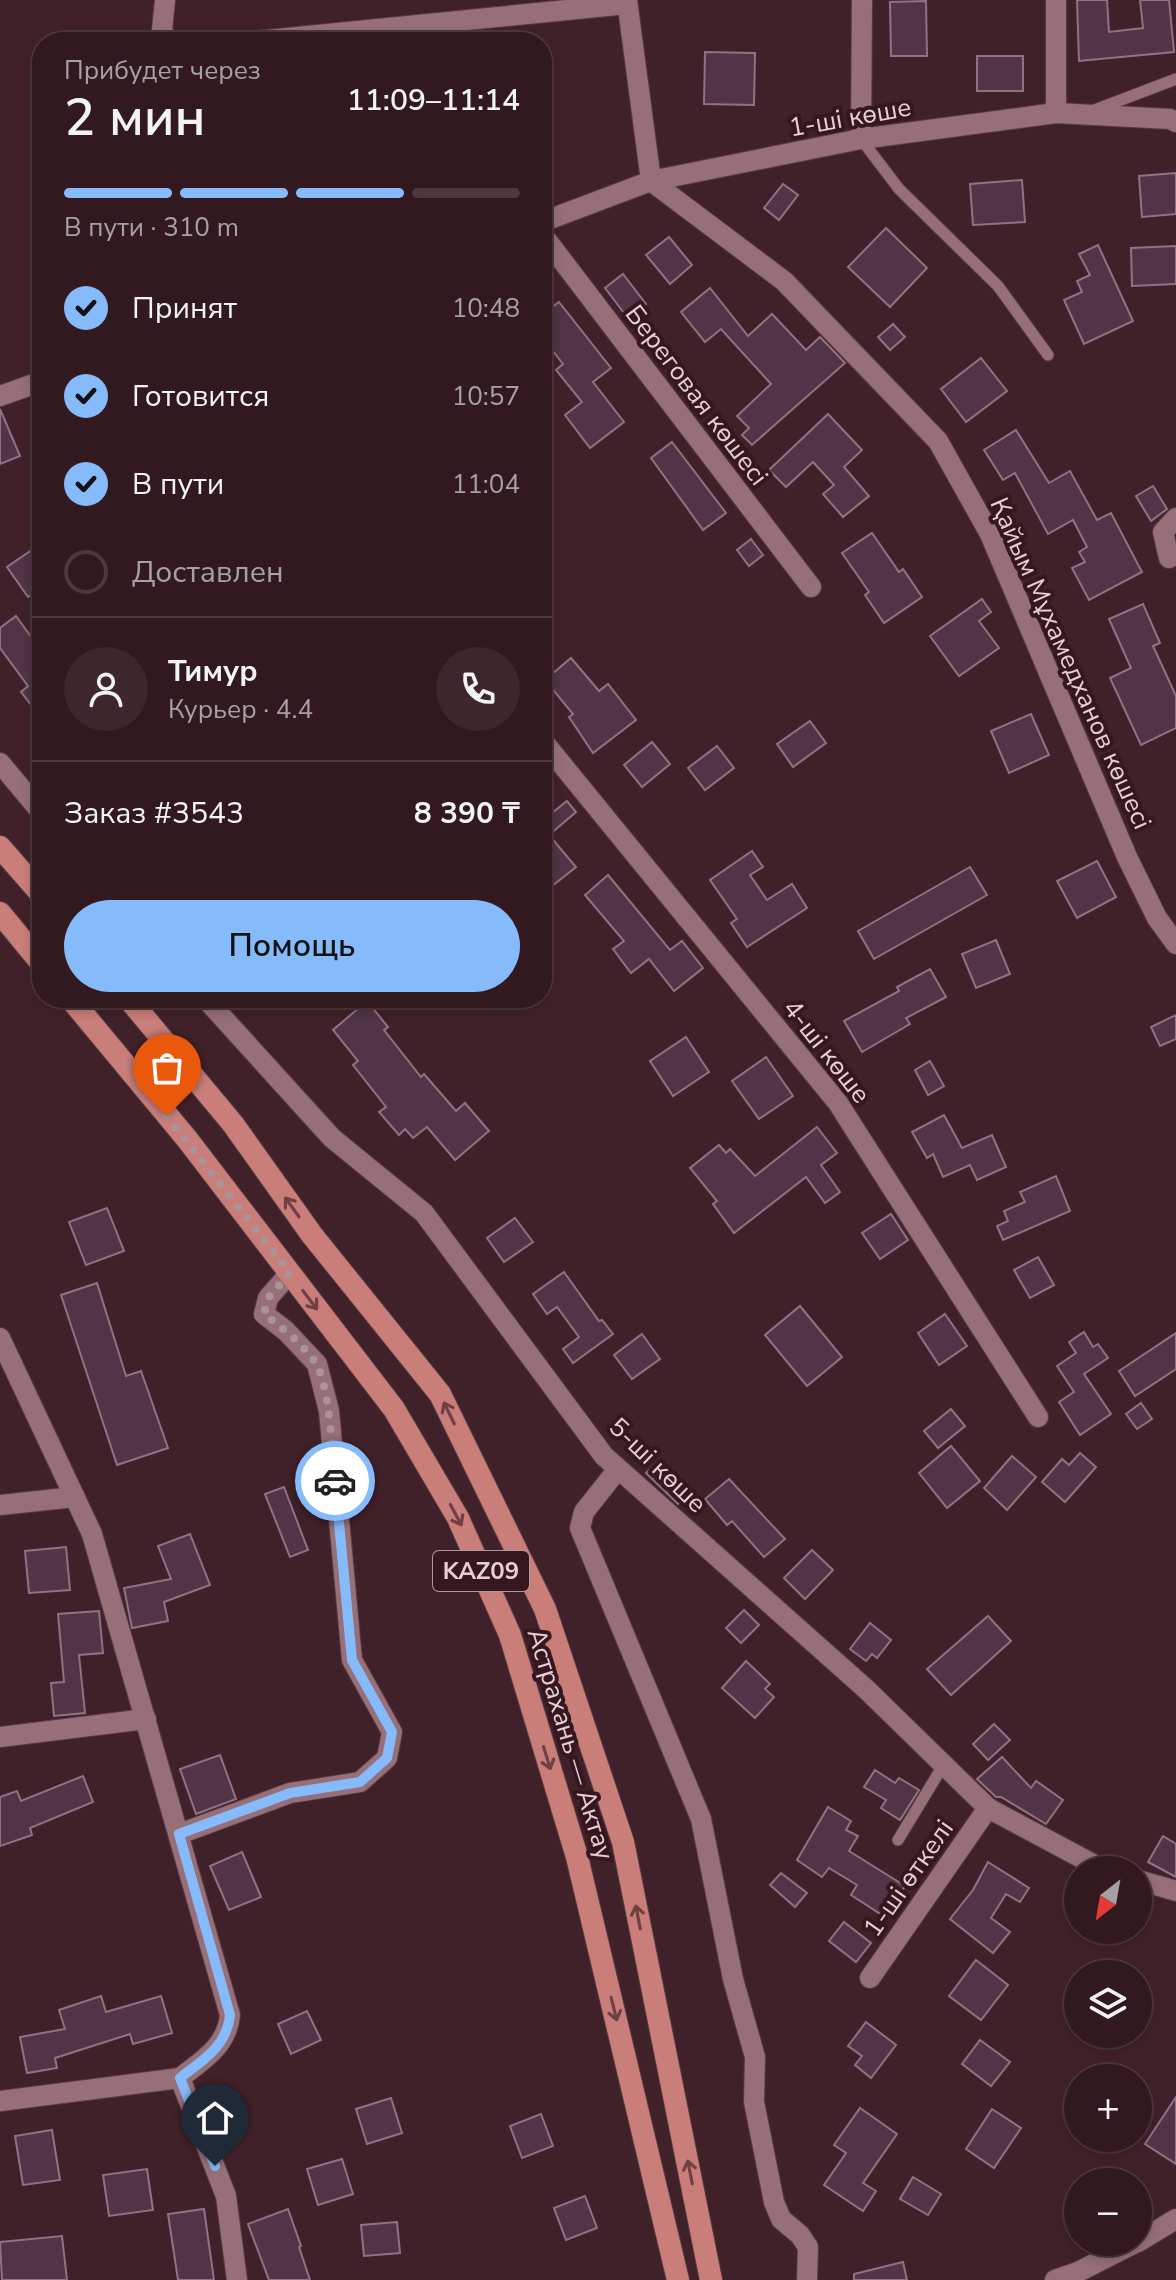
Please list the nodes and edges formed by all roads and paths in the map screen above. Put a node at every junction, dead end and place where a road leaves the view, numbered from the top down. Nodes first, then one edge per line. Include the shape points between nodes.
1 (165, 0) edge
2 (862, 0) edge
3 (1056, 0) edge
4 (627, 2) edge
5 (163, 32) edge
6 (342, 32) edge
7 (1176, 79) edge
8 (1056, 113) junction
9 (1084, 114) junction
10 (1176, 122) edge
11 (861, 139) junction
12 (651, 181) junction
13 (552, 218) edge
14 (552, 247) edge
15 (1048, 355) dead end
16 (32, 385) edge
17 (0, 396) edge
18 (1176, 518) edge
19 (1169, 558) dead end
20 (811, 587) dead end
21 (552, 752) edge
22 (0, 763) edge
23 (32, 801) edge
24 (0, 847) edge
25 (32, 884) edge
26 (0, 913) edge
27 (1176, 944) edge
28 (32, 952) edge
29 (78, 1008) edge
30 (136, 1008) edge
31 (214, 1008) edge
32 (290, 1273) junction
33 (0, 1338) edge
34 (1038, 1417) dead end
35 (618, 1469) junction
36 (75, 1497) junction
37 (0, 1505) edge
38 (146, 1719) junction
39 (0, 1737) edge
40 (944, 1764) junction
41 (988, 1808) junction
42 (179, 1834) junction
43 (898, 1840) dead end
44 (1078, 1856) edge
45 (1152, 1884) edge
46 (1176, 1891) edge
47 (870, 1978) dead end
48 (180, 2078) junction
49 (0, 2101) edge
50 (1176, 2219) edge
51 (1152, 2234) edge
52 (1110, 2256) edge
53 (237, 2280) edge
54 (678, 2280) edge
55 (711, 2280) edge
56 (807, 2280) edge
57 (1055, 2280) edge

1 - 5 street
2 - 11 street
3 - 8 street
4 - 6 street
4 - 12 street
7 - 9 lane
8 - 9 street, 1-ші көше
8 - 11 street, 1-ші көше
9 - 10 street, 1-ші көше
11 - 12 street, 1-ші көше
11 - 15 lane via 899,189 998,286
12 - 13 street, 1-ші көше
12 - 27 street, Қайым Мұхамедханов көшесi via 784,281 938,441 990,534 1127,857
14 - 20 street, Береговая көшесі
16 - 17 street
18 - 19 street via 1163,532
21 - 34 street, 4-шi көше via 838,1103
22 - 23 street
24 - 25 highway
26 - 28 highway
29 - 32 highway, Астрахань — Актау / KAZ09
55 -> 30 highway, Астрахань — Актау / KAZ09 via 623,1842 545,1609 440,1394 312,1235 233,1124
31 - 35 street, 5-шi көше via 332,1138 424,1213
32 - 42 street via 268,1298 264,1314 317,1364 329,1411 352,1660 392,1732 387,1758 360,1782 290,1793
32 -> 54 highway, Астрахань — Актау / KAZ09 via 394,1409 458,1518 510,1635 577,1857
33 - 36 street
35 - 40 street, 5-шi көше
35 - 56 street via 584,1512 580,1528 701,1819 733,1979 755,2057 754,2102 774,2202 781,2219 808,2247
36 - 37 street
36 - 38 street via 92,1534
38 - 39 street
38 - 42 street
40 - 41 street, 5-шi көше
40 - 43 lane
41 - 44 street, 5-шi көше
41 - 47 street, 1-ші өткелі
42 - 48 street via 230,2015 222,2042
45 - 46 street
48 - 49 street
48 - 53 street via 226,2196
50 - 51 street
52 - 57 street

